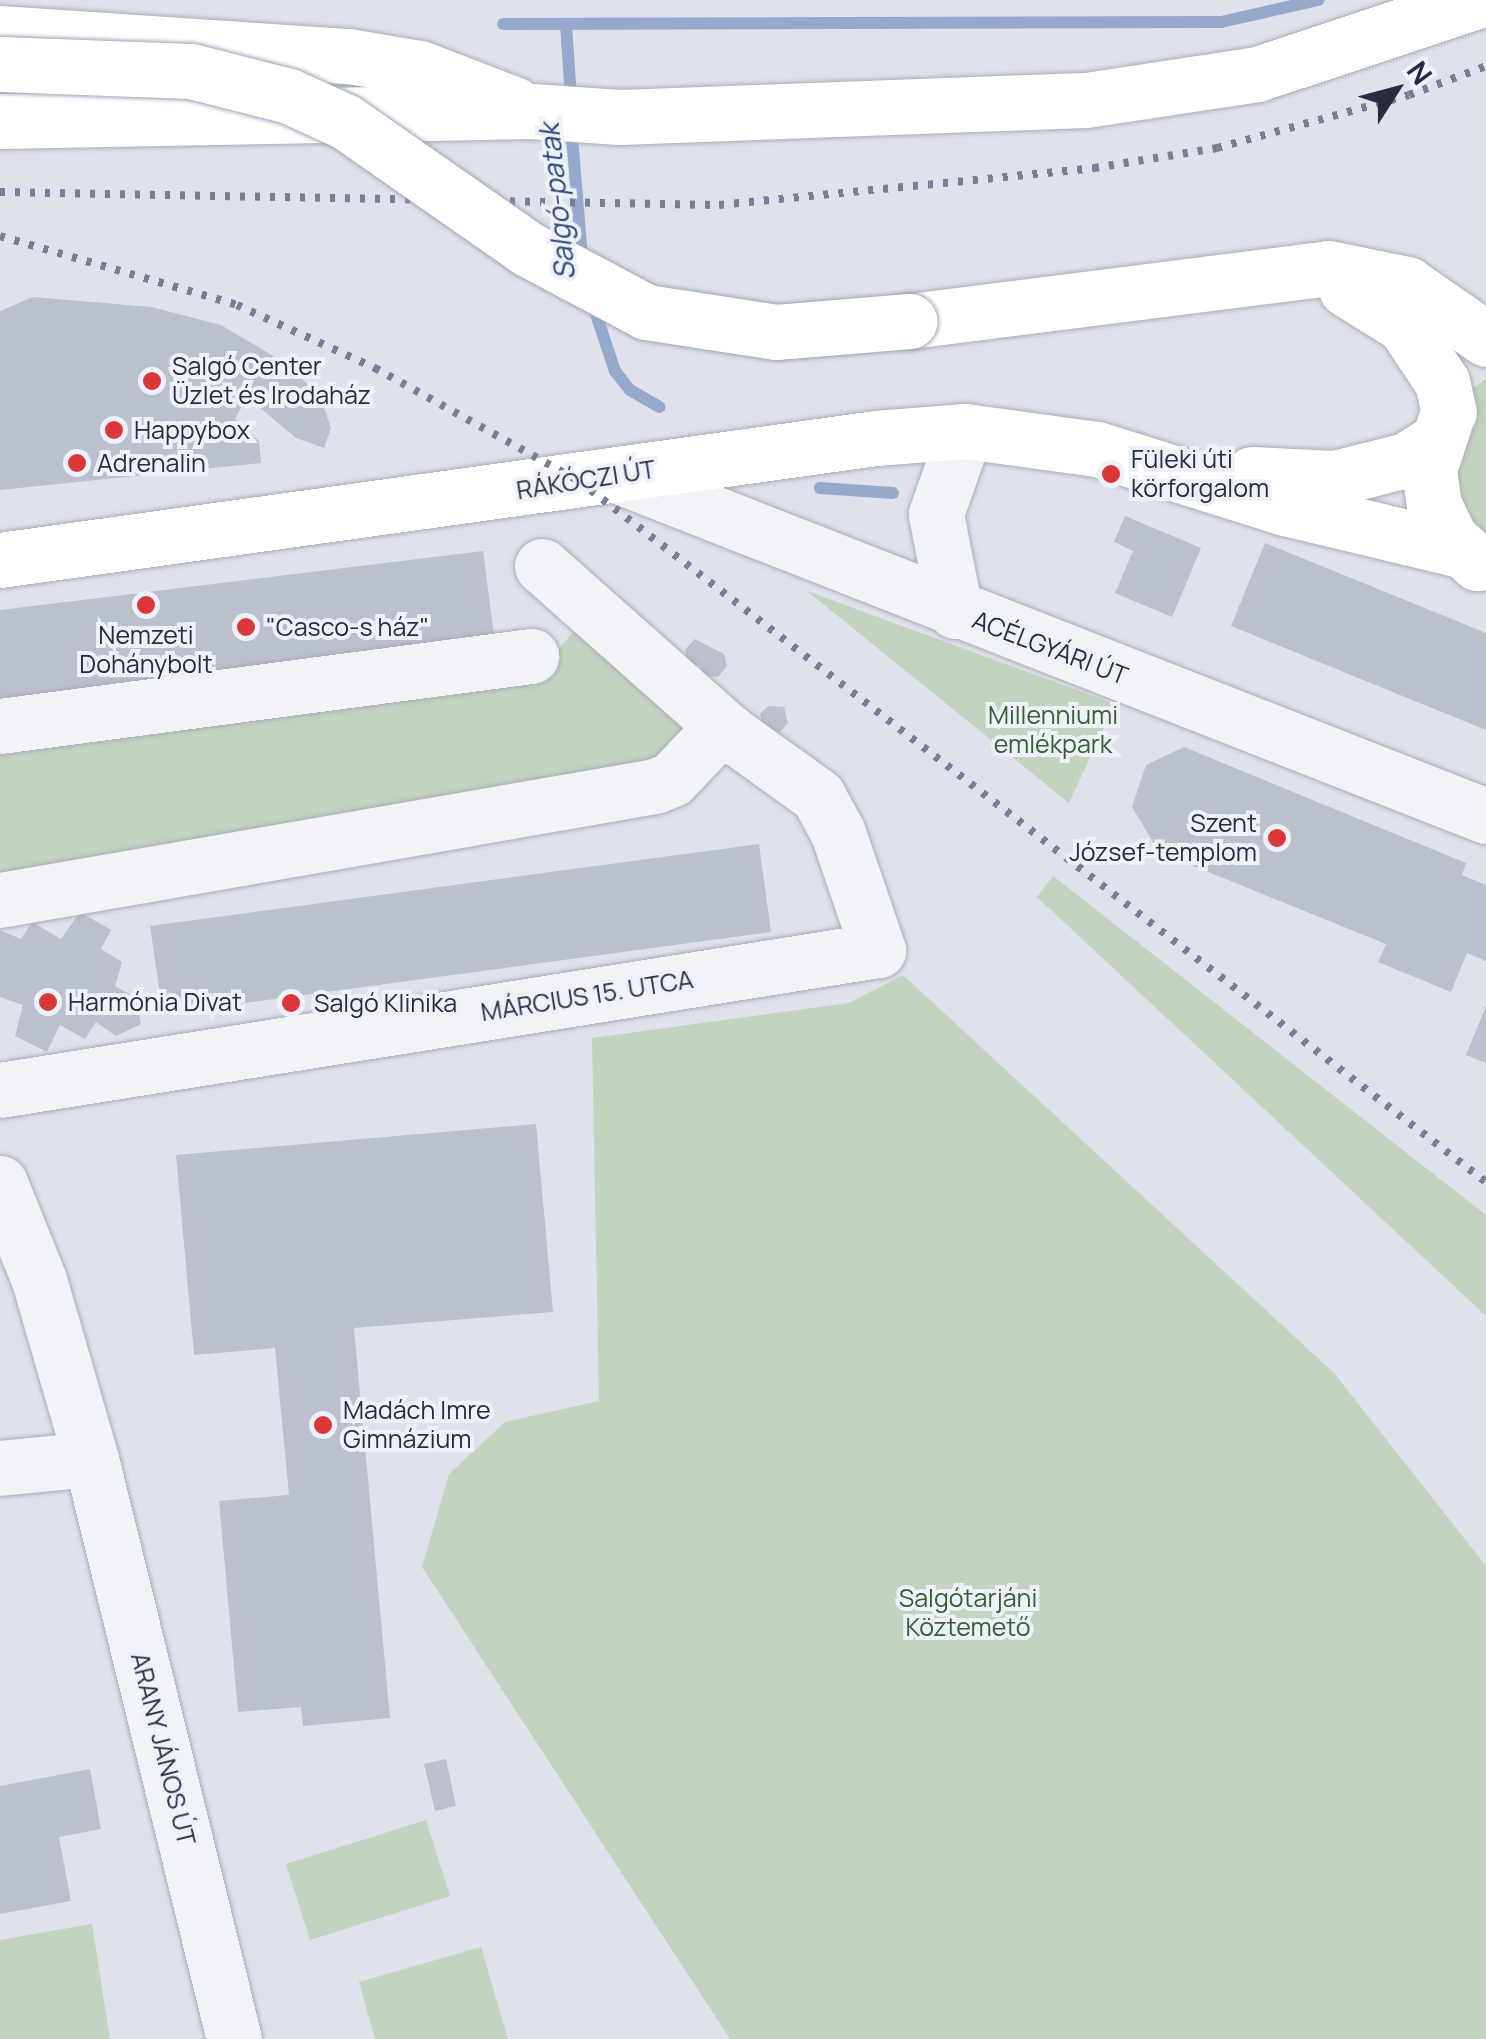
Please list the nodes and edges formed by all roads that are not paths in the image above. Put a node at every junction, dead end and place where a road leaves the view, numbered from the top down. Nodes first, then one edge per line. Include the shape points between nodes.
1 (1480, 0) edge
2 (0, 33) edge
3 (0, 64) edge
4 (531, 111) junction
5 (0, 122) edge
6 (1249, 276) junction
7 (1486, 340) edge
8 (1456, 411) edge
9 (964, 432) junction
10 (1169, 469) junction
11 (616, 475) junction
12 (1475, 559) edge
13 (0, 560) edge
14 (542, 566) dead end
15 (954, 611) junction
16 (531, 656) dead end
17 (0, 726) edge
18 (729, 732) junction
19 (1486, 816) edge
20 (0, 900) edge
21 (0, 1090) edge
22 (0, 1182) edge
23 (91, 1459) junction
24 (0, 1468) edge
25 (234, 2039) edge

1 - 4 main road via 1257,74 1086,100 620,118
2 - 4 main road via 349,56 420,68
3 - 6 main road, bridge via 190,71 234,77 288,96 346,122 528,249 646,312 776,332
4 - 5 main road
6 - 7 main road via 1328,268 1384,276 1438,302
6 - 8 main road via 1338,286 1379,305 1423,348
8 - 10 main road via 1406,460 1335,478
8 - 12 main road via 1429,470 1434,505
9 - 10 main road, RÁKÓCZI ÚT via 1065,443
9 - 11 main road, RÁKÓCZI ÚT
9 - 15 street via 936,514
10 - 12 main road
11 - 13 main road, RÁKÓCZI ÚT
11 - 15 street, ACÉLGYÁRI ÚT
14 - 18 street
15 - 19 street, ACÉLGYÁRI ÚT
16 - 17 street
18 - 20 street via 655,786
18 - 21 street, MÁRCIUS 15. UTCA via 818,796 871,929
22 - 23 street, ARANY JÁNOS ÚT via 39,1280
23 - 24 street
23 - 25 street, ARANY JÁNOS ÚT

